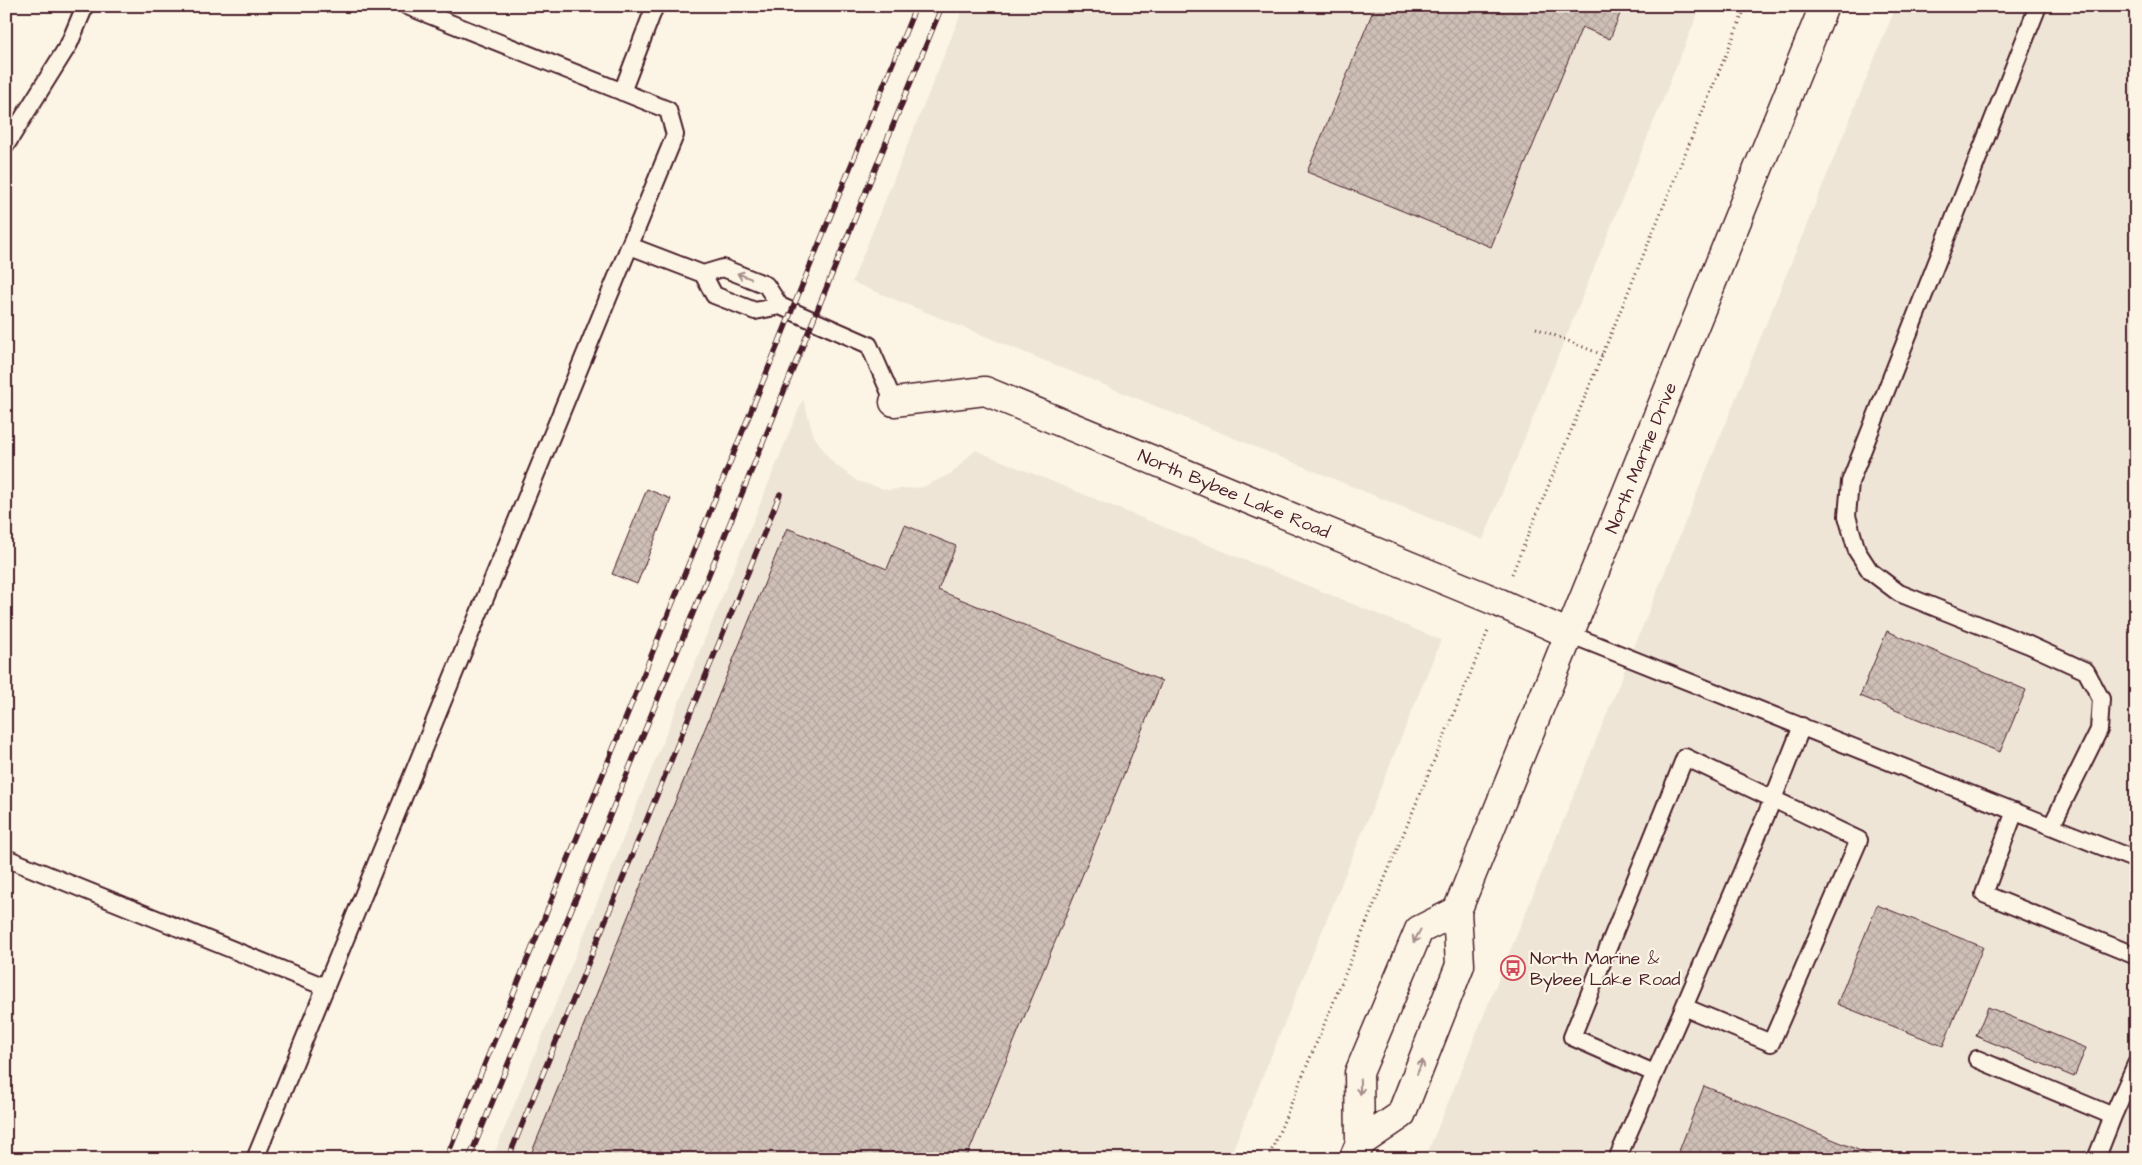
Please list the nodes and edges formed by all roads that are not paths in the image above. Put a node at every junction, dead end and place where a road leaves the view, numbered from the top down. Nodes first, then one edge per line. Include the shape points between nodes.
1 (85, 6) edge
2 (407, 6) edge
3 (655, 6) edge
4 (1824, 6) edge
5 (2038, 6) edge
6 (622, 92) junction
7 (6, 146) edge
8 (630, 246) junction
9 (703, 274) junction
10 (780, 306) junction
11 (894, 402) joint
12 (1569, 634) junction
13 (1802, 726) junction
14 (1773, 799) junction
15 (2015, 811) junction
16 (2052, 825) junction
17 (6, 858) edge
18 (2136, 860) edge
19 (1457, 911) junction
20 (2136, 956) edge
21 (325, 988) junction
22 (1684, 1007) junction
23 (1976, 1058) dead end
24 (2136, 1064) edge
25 (1654, 1073) junction
26 (2113, 1116) junction
27 (1357, 1151) edge
28 (255, 1159) edge
29 (1617, 1159) edge
30 (2096, 1159) edge

1 - 7 lane via 69,44
2 - 6 lane
3 - 6 lane
4 - 12 main road, North Marine Drive
5 - 16 lane via 1850,482 1847,516 1857,551 1870,572 1899,593 2086,671 2101,699 2099,730
6 - 8 lane via 668,110 675,135
8 - 9 lane
8 - 21 lane
10 -> 9 lane via 766,284 724,268
9 - 10 lane via 714,295 755,311
10 - 11 lane via 869,345
11 - 12 main road, North Bybee Lake Road via 985,391
12 - 13 lane
12 - 19 main road, North Marine Drive
13 - 14 lane
13 - 15 lane
14 - 22 lane
14 - 22 lane via 1858,840 1775,1035 1771,1044
14 - 25 lane via 1685,757 1572,1037
15 - 16 lane
15 - 20 lane via 1984,894
16 - 18 lane
17 - 21 lane
27 -> 19 main road, North Marine Drive via 1401,1114 1460,965
19 -> 27 main road, North Marine Drive via 1419,930 1359,1073
21 - 28 lane
22 - 25 lane
23 - 26 lane
24 - 26 lane
25 - 29 lane
26 - 30 lane

